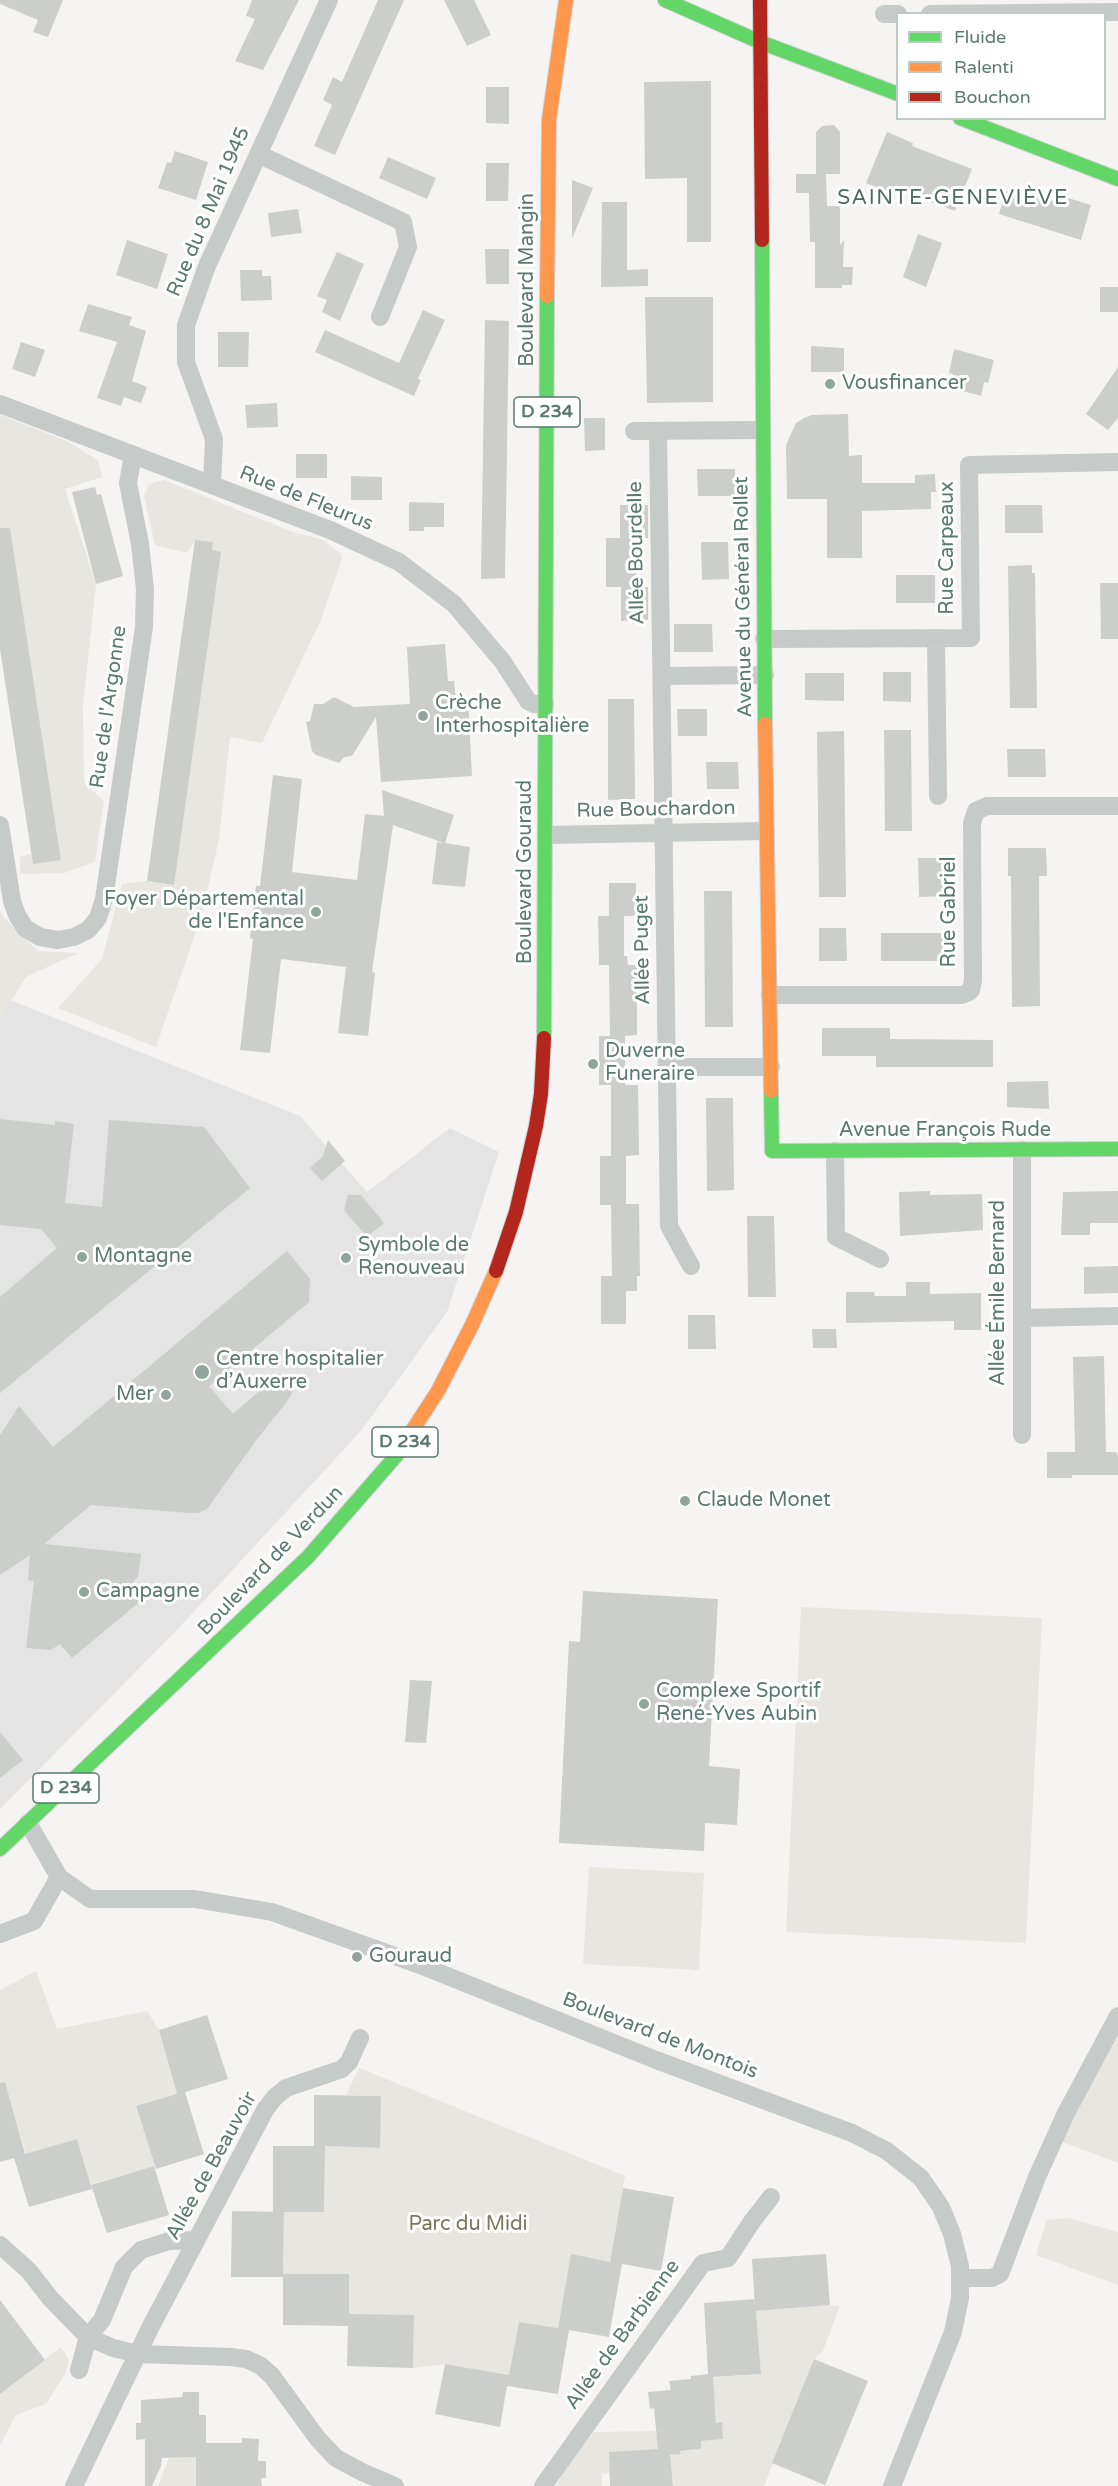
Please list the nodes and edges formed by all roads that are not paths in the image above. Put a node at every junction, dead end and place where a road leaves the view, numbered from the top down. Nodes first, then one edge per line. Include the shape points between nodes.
1 (329, 0) edge
2 (566, 0) edge
3 (665, 0) edge
4 (759, 0) edge
5 (760, 42) junction
6 (896, 94) edge
7 (965, 120) edge
8 (258, 154) junction
9 (1118, 179) edge
10 (380, 316) dead end
11 (0, 404) edge
12 (762, 430) junction
13 (634, 431) dead end
14 (658, 431) junction
15 (133, 455) junction
16 (1118, 462) edge
17 (212, 485) junction
18 (936, 638) junction
19 (764, 639) junction
20 (765, 675) junction
21 (662, 676) junction
22 (545, 704) junction
23 (938, 796) dead end
24 (1118, 806) edge
25 (0, 825) edge
26 (766, 831) junction
27 (664, 832) junction
28 (546, 835) junction
29 (770, 996) junction
30 (544, 1039) joint
31 (667, 1067) junction
32 (771, 1067) junction
33 (1118, 1149) edge
34 (1022, 1150) junction
35 (772, 1151) joint
36 (835, 1151) junction
37 (880, 1259) dead end
38 (691, 1266) dead end
39 (1118, 1316) edge
40 (1022, 1318) junction
41 (1022, 1435) dead end
42 (28, 1823) junction
43 (0, 1849) edge
44 (59, 1877) junction
45 (0, 1934) edge
46 (1118, 2016) edge
47 (360, 2037) dead end
48 (771, 2197) dead end
49 (196, 2240) junction
50 (0, 2245) edge
51 (960, 2278) junction
52 (88, 2337) junction
53 (138, 2354) junction
54 (79, 2370) dead end
55 (74, 2486) edge
56 (395, 2486) edge
57 (543, 2486) edge
58 (892, 2486) edge

1 - 8 street, Rue du 8 Mai 1945
2 - 22 main road, Boulevard Mangin / D 234 via 549,120 547,186
3 - 5 main road
4 - 5 main road, Avenue du Général Rollet
5 - 6 main road
5 - 12 main road, Avenue du Général Rollet
7 - 9 main road
8 - 10 street via 403,222 408,247
8 - 17 street, Rue du 8 Mai 1945 via 207,266 186,326 186,362 214,439
11 - 15 street, Rue de Fleurus
12 - 14 street
12 - 19 main road, Avenue du Général Rollet
13 - 14 street
14 - 21 street, Allée Bourdelle
15 - 17 street, Rue de Fleurus
15 - 25 street, Rue de l'Argonne via 128,483 141,555 144,627 104,899 98,918 88,930 74,938 58,940 40,937 25,928 12,901
16 - 18 street, Rue Carpeaux via 969,465 971,638
17 - 22 street, Rue de Fleurus via 330,530 399,562 454,603 504,662 528,701
18 - 19 street, Rue Carpeaux
18 - 23 street, Rue Carpeaux
19 - 20 main road, Avenue du Général Rollet
20 - 21 street
20 - 26 main road, Avenue du Général Rollet
21 - 27 street, Allée Bourdelle
22 - 28 main road, Boulevard Gouraud / D 234
24 - 29 street, Rue Gabriel via 987,806 976,812 972,823 973,980 967,993
26 - 27 street, Rue Bouchardon
26 - 29 main road, Avenue du Général Rollet
27 - 28 street, Rue Bouchardon
27 - 31 street, Allée Puget
28 - 30 main road, Boulevard Gouraud / D 234
29 - 32 main road, Avenue du Général Rollet
30 - 42 main road, Boulevard de Verdun / D 234 via 541,1094 530,1157 496,1270 438,1391 396,1456 300,1564
31 - 32 street
31 - 38 street, Allée Puget via 669,1226
32 - 35 main road, Avenue du Général Rollet
33 - 34 main road, Avenue François Rude
34 - 36 main road, Avenue François Rude
34 - 40 street, Allée Émile Bernard
35 - 36 main road, Avenue François Rude
36 - 37 street via 836,1237
39 - 40 street
40 - 41 street, Allée Émile Bernard
42 - 43 main road, Boulevard de Verdun / D 234
42 - 44 street, Boulevard de Montois
44 - 45 street via 34,1921
44 - 51 street, Boulevard de Montois via 90,1899 195,1899 272,1911 852,2133 887,2151 921,2178 949,2225
46 - 51 street via 1061,2124 1000,2274 992,2278
47 - 49 street, Allée de Beauvoir via 342,2069 300,2082 275,2097
48 - 57 street, Allée de Barbienne via 728,2258 703,2263
49 - 52 street via 169,2241 141,2250 124,2267 102,2320
49 - 53 street, Allée de Beauvoir
50 - 52 street via 30,2271
51 - 58 street, Boulevard de Montois via 953,2332
52 - 53 street
52 - 54 street
53 - 55 street, Allée de Beauvoir
53 - 56 street via 231,2357 261,2366 336,2458

